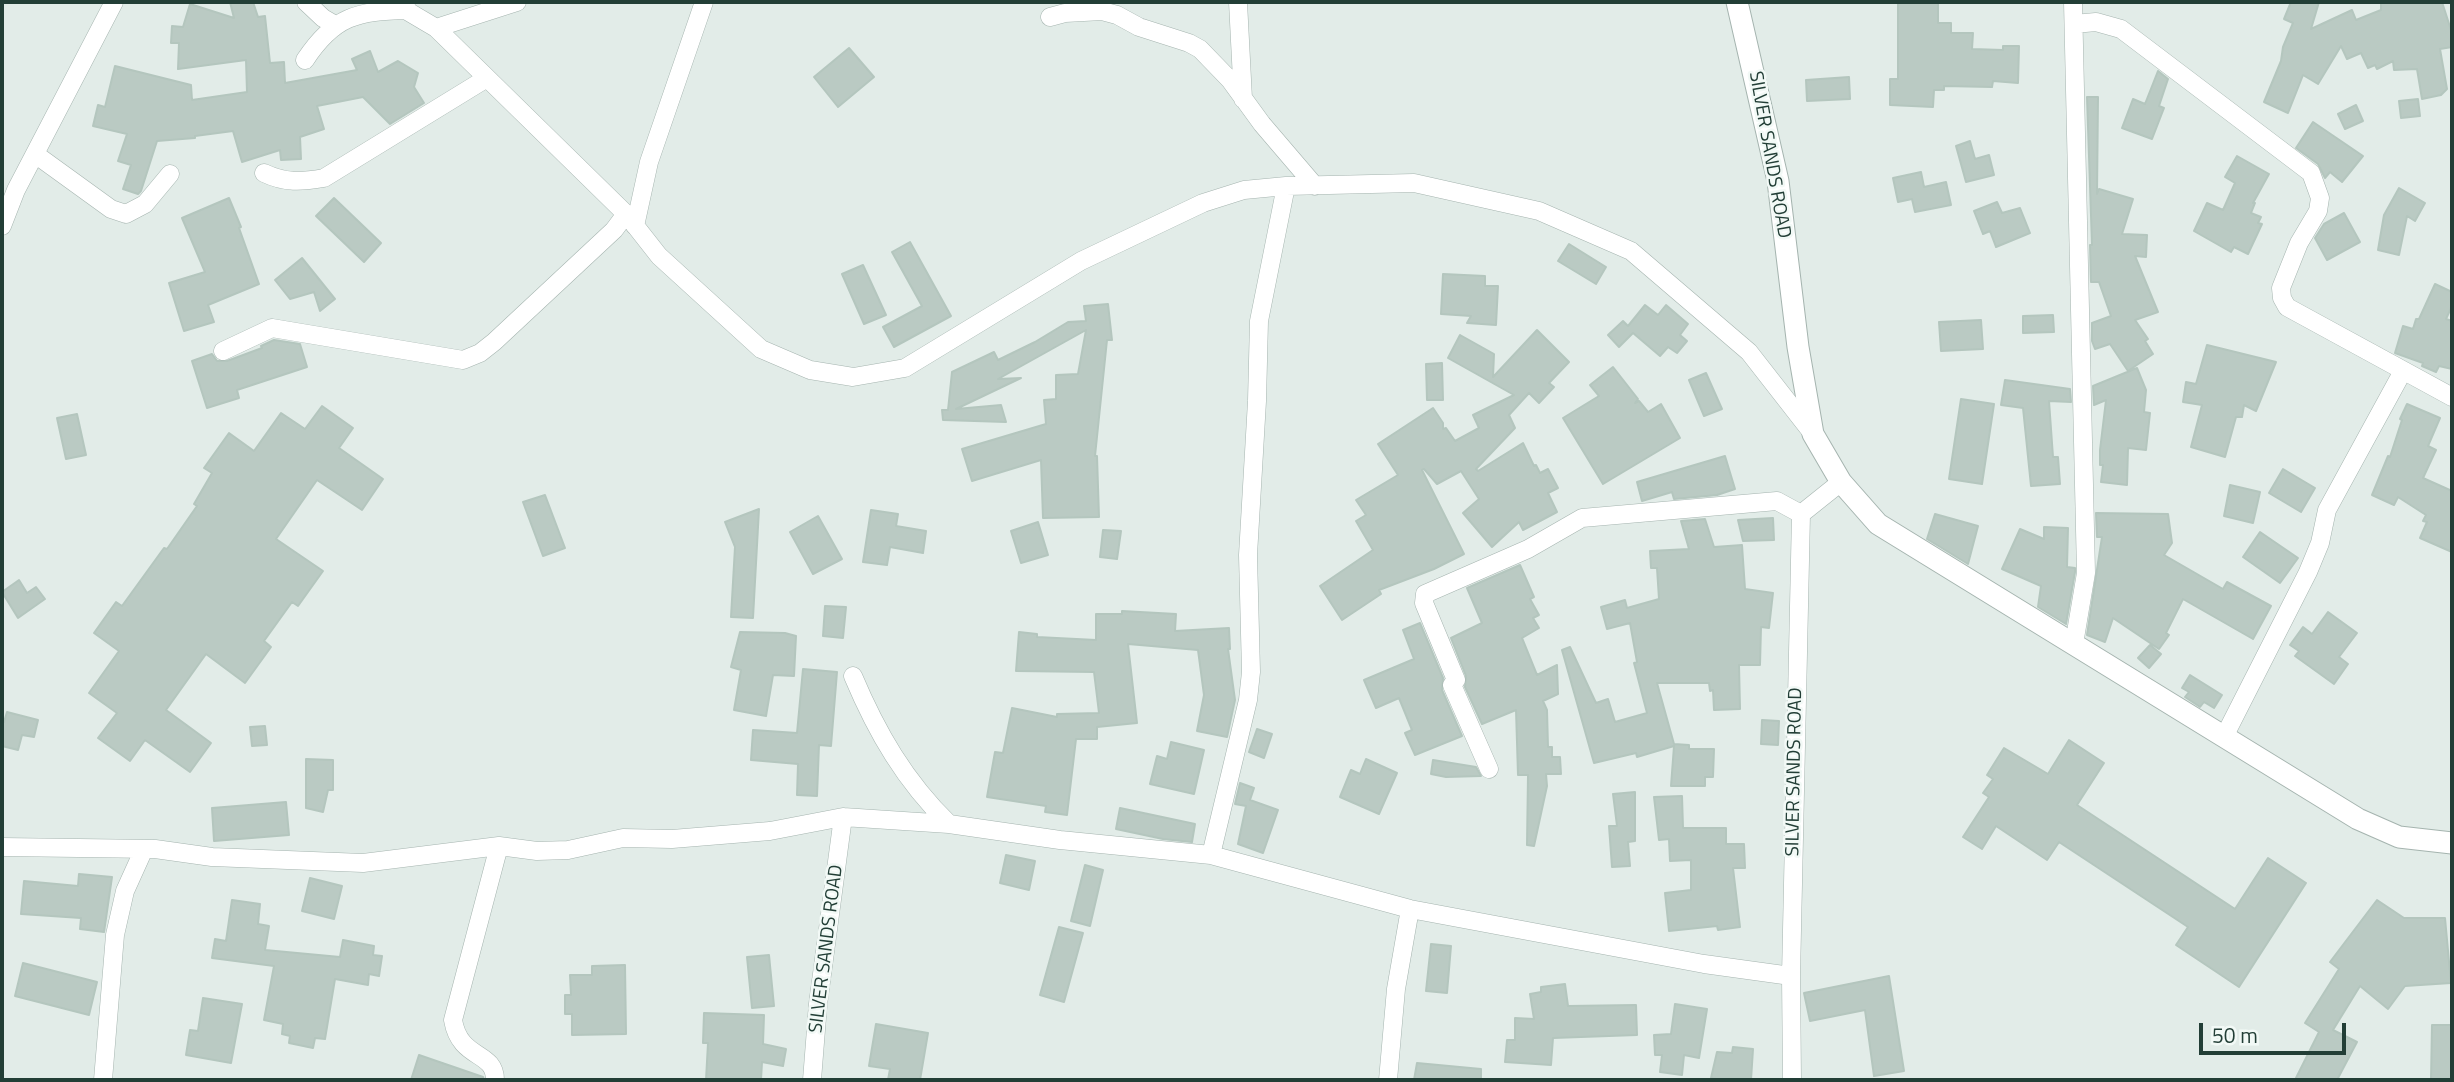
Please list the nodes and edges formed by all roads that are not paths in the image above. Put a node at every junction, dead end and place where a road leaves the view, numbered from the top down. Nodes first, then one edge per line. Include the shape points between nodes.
1 (114, 2) edge
2 (306, 2) edge
3 (517, 2) edge
4 (704, 2) edge
5 (1238, 2) edge
6 (1737, 2) edge
7 (2073, 2) edge
8 (400, 6) edge
9 (1108, 6) edge
10 (1050, 18) dead end
11 (2074, 24) junction
12 (335, 25) junction
13 (436, 28) junction
14 (305, 60) dead end
15 (486, 78) junction
16 (1243, 99) junction
17 (35, 154) junction
18 (264, 173) dead end
19 (170, 174) dead end
20 (1286, 186) junction
21 (1315, 186) junction
22 (630, 220) junction
23 (2, 226) edge
24 (223, 351) dead end
25 (2403, 371) junction
26 (2452, 397) edge
27 (1813, 434) junction
28 (1840, 482) junction
29 (1801, 514) junction
30 (2074, 644) junction
31 (853, 677) dead end
32 (2224, 737) junction
33 (1489, 769) dead end
34 (843, 817) junction
35 (949, 824) junction
36 (2452, 843) edge
37 (499, 846) junction
38 (2, 847) edge
39 (144, 849) junction
40 (1211, 855) junction
41 (1410, 909) junction
42 (1791, 976) junction
43 (103, 1080) edge
44 (495, 1080) edge
45 (812, 1080) edge
46 (1388, 1080) edge
47 (1792, 1080) edge

1 - 17 street
2 - 12 street
3 - 13 street
4 - 22 street
5 - 16 street
6 - 27 street, SILVER SANDS ROAD via 1778,181
7 - 11 street
8 - 12 street via 356,15
8 - 13 street
9 - 10 street
9 - 16 street via 1139,27 1200,49
11 - 25 street via 2096,22 2121,29 2311,173 2320,198 2318,211 2299,243 2281,288 2282,298 2297,315
11 - 30 street via 2086,573
12 - 14 street
13 - 15 street
15 - 18 street via 324,178 297,182
15 - 22 street
16 - 21 street
17 - 19 street via 110,209 126,214 145,204
17 - 23 street
20 - 21 street
20 - 22 street via 1244,190 1203,203 1081,261 905,368 853,377 810,370 761,349 659,256
20 - 40 street via 1259,321 1248,555 1248,700
21 - 27 street via 1414,183 1539,211 1631,251 1749,352
22 - 24 street via 494,342 463,360 272,328
25 - 26 street
25 - 32 street via 2327,510 2308,572
27 - 28 street, SILVER SANDS ROAD
28 - 29 street
28 - 30 street, SILVER SANDS ROAD via 1878,524
29 - 33 street via 1777,501 1582,518 1528,549 1425,594 1428,615 1456,680 1452,685
29 - 42 street, SILVER SANDS ROAD
30 - 32 street, SILVER SANDS ROAD
31 - 35 street via 888,749
32 - 36 street, SILVER SANDS ROAD via 2358,819 2399,836
34 - 35 street
34 - 37 street via 770,831 624,838 568,850
34 - 45 street, SILVER SANDS ROAD
35 - 40 street
37 - 39 street via 363,863 212,858
37 - 44 street via 453,1020 459,1040 489,1062
38 - 39 street
39 - 43 street via 125,891 115,935
40 - 41 street
41 - 42 street
41 - 46 street via 1396,989
42 - 47 street, SILVER SANDS ROAD

